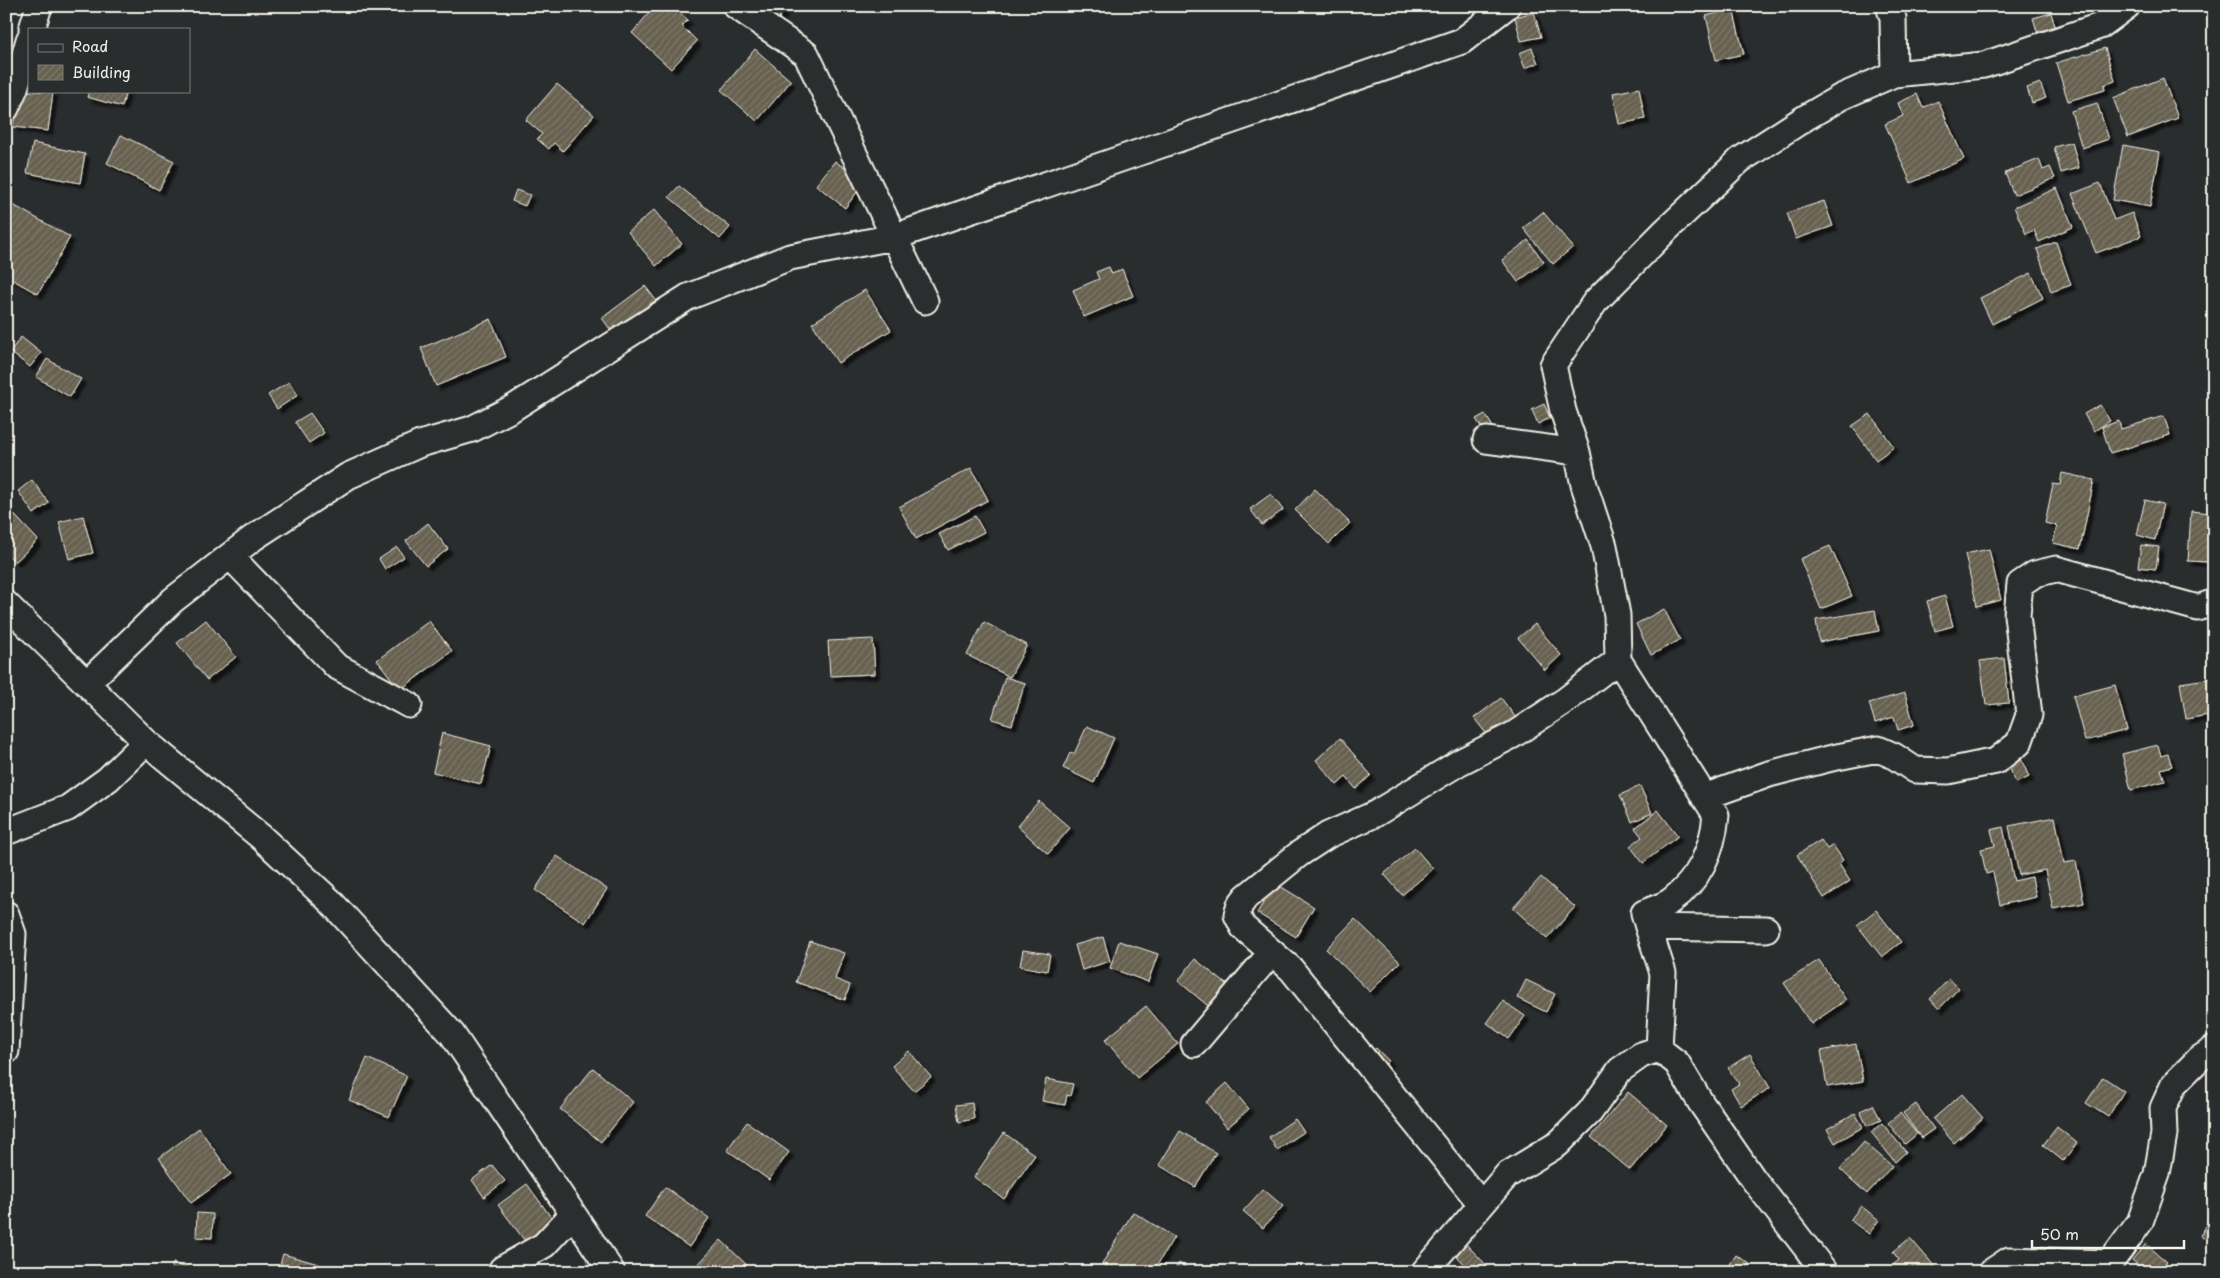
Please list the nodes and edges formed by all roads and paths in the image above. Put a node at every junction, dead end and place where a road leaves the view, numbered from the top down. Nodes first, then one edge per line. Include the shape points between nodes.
1 (39, 6) edge
2 (736, 6) edge
3 (1507, 6) edge
4 (1889, 6) edge
5 (2127, 6) edge
6 (32, 28) edge
7 (28, 43) edge
8 (1894, 74) junction
9 (6, 108) edge
10 (894, 237) junction
11 (925, 302) dead end
12 (1486, 440) dead end
13 (1577, 452) junction
14 (230, 556) junction
15 (2214, 602) edge
16 (6, 604) edge
17 (1618, 660) junction
18 (88, 682) junction
19 (409, 705) dead end
20 (146, 742) junction
21 (1704, 797) junction
22 (6, 832) edge
23 (6, 914) edge
24 (1648, 927) junction
25 (1766, 929) dead end
26 (1272, 952) junction
27 (1194, 1044) dead end
28 (1659, 1049) junction
29 (2214, 1049) edge
30 (6, 1051) edge
31 (1481, 1204) junction
32 (573, 1214) junction
33 (502, 1269) dead end
34 (612, 1272) edge
35 (1424, 1272) edge
36 (1825, 1272) edge
37 (1991, 1272) edge

1 - 6 street
2 - 10 street via 806,54
3 - 10 street via 1462,41
4 - 8 street
5 - 8 street via 2100,26 1984,65
7 - 9 street
8 - 13 street via 1841,97 1740,160 1596,302 1553,365 1563,411
10 - 11 street
10 - 14 street via 790,257 688,297 513,408 472,429 420,444 348,476
12 - 13 street
13 - 17 street via 1604,546 1617,616
14 - 18 street via 173,600
14 - 19 street via 336,666
15 - 21 street via 2198,608 2056,569 2035,574 2020,584 2017,615 2028,716 2019,743 1996,761 1948,771 1915,770 1878,749 1769,774
16 - 18 street
17 - 21 street
17 - 26 street via 1513,735 1460,762 1375,814 1328,835 1269,876 1246,897 1237,915 1243,927
18 - 20 street
20 - 22 street via 108,779 68,808
20 - 32 street via 261,837 330,901 452,1034
21 - 24 street via 1716,815 1714,835 1706,858 1697,874 1672,900 1644,913
23 - 30 street via 13,934
24 - 25 street
24 - 28 street via 1663,973
26 - 27 street
26 - 31 street via 1292,969
28 - 31 street via 1620,1070 1590,1112 1558,1144 1507,1175
28 - 36 street via 1676,1063 1754,1180
29 - 37 street via 2174,1084 2163,1108 2164,1134 2157,1174 2140,1222 2110,1262 2009,1260
31 - 35 street
32 - 33 street via 544,1245
32 - 34 street

